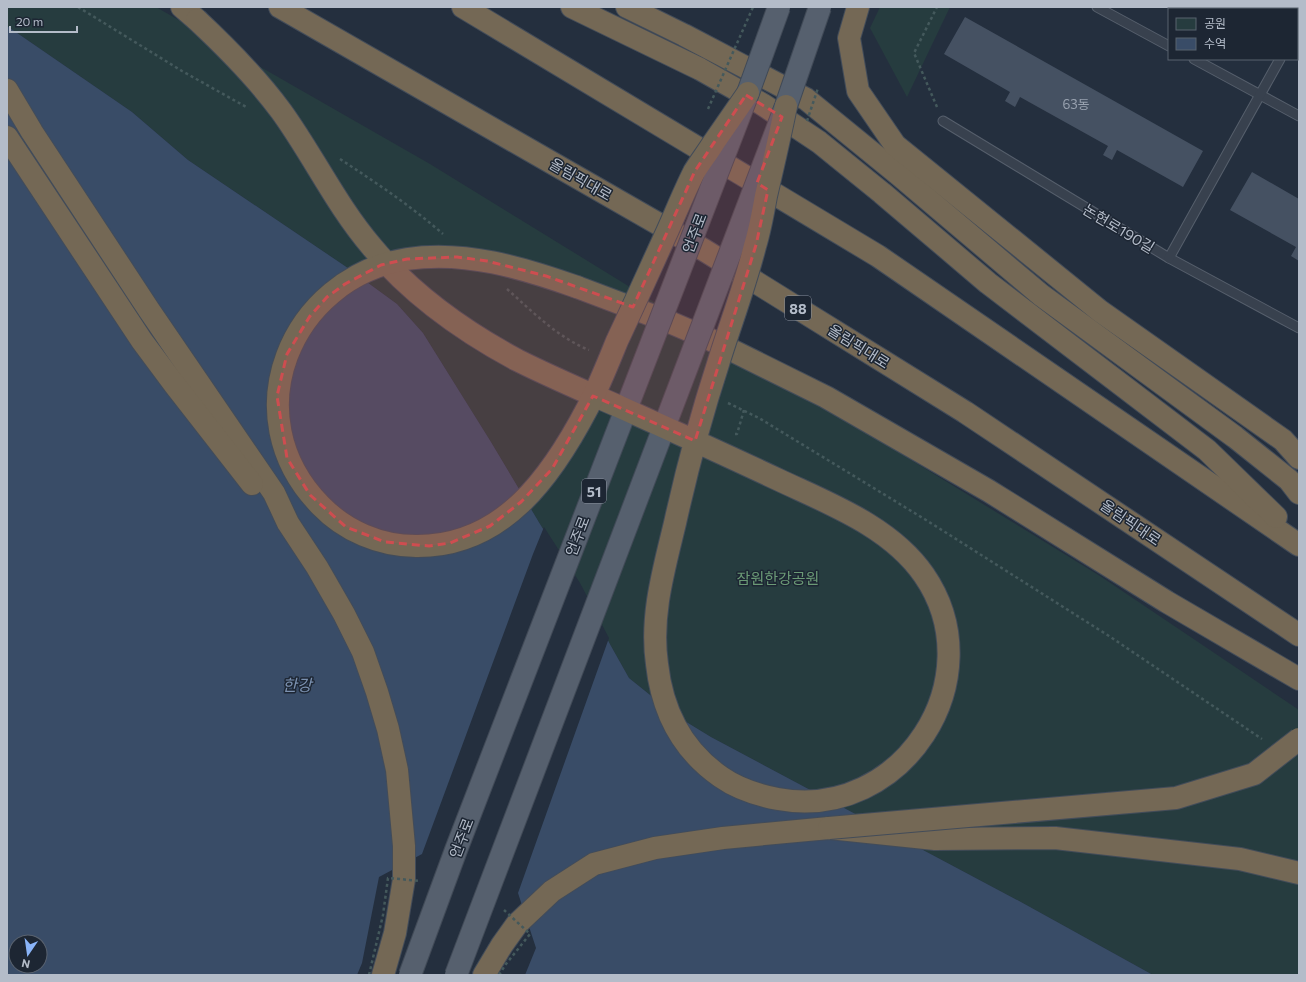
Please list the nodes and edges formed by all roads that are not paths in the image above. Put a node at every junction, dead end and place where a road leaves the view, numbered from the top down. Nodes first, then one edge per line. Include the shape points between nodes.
1 (280, 7) edge
2 (463, 7) edge
3 (572, 7) edge
4 (627, 7) edge
5 (779, 7) edge
6 (820, 7) edge
7 (858, 7) edge
8 (1097, 7) edge
9 (190, 13) edge
10 (1168, 45) edge
11 (1196, 60) edge
12 (1279, 60) edge
13 (7, 90) edge
14 (748, 92) junction
15 (1260, 94) junction
16 (786, 106) junction
17 (1299, 116) edge
18 (943, 121) road end
19 (7, 137) edge
20 (1169, 258) junction
21 (1299, 328) edge
22 (1299, 458) edge
23 (1299, 493) edge
24 (288, 523) junction
25 (1299, 538) edge
26 (1299, 545) edge
27 (1299, 635) edge
28 (1299, 679) edge
29 (1299, 739) edge
30 (829, 828) junction
31 (1299, 874) edge
32 (383, 975) edge
33 (410, 975) edge
34 (456, 975) edge
35 (484, 975) edge

1 - 27 highway, 올림픽대로 / 88 via 710,254 965,412
2 - 26 highway via 878,256
3 - 25 highway via 700,69 762,104 819,142 988,283 1207,450
4 - 23 highway via 806,99 1041,295 1235,437 1289,480
5 - 14 main road, 언주로 / 51, bridge
6 - 16 main road, bridge
7 - 22 highway via 849,38 858,90 895,145 1100,311 1283,440
8 - 10 lane
9 - 16 highway, bridge via 228,48 280,110 334,196 374,250 424,299 452,321 523,363 693,440 700,444 728,456 851,515 893,542 916,564 936,596 942,612 948,646 945,685 939,706 915,748 900,764 860,789 812,801 786,800 761,795 736,787 716,773 698,757 670,718 656,664 656,610 662,574 694,442 696,435 698,428 718,362 756,245
11 - 15 lane
12 - 15 lane
13 - 24 highway via 149,310 274,493
14 - 28 highway, bridge via 695,171 634,305 630,312 589,405 566,448 536,487 506,516 490,526 450,543 406,546 385,542 346,526 327,513 310,495 287,458 281,436 277,396 286,354 310,316 327,297 363,273 381,265 431,257 487,261 546,276 615,300 630,306 637,309 667,321 709,339 785,375 989,491 1167,602
14 - 33 main road, 언주로 / 51, bridge
15 - 17 lane
15 - 20 lane
16 - 34 main road, bridge
18 - 20 lane, 논현로190길
19 - 24 highway via 147,347 261,495
20 - 21 lane, 논현로190길
24 - 32 highway via 317,567 363,652 388,729 397,770 404,846 404,879 395,933
29 - 30 highway, bridge via 1254,774 1176,798
30 - 31 highway, bridge via 935,839 1055,838 1240,859
30 - 35 highway via 723,838 655,848 594,864 552,891 517,924

